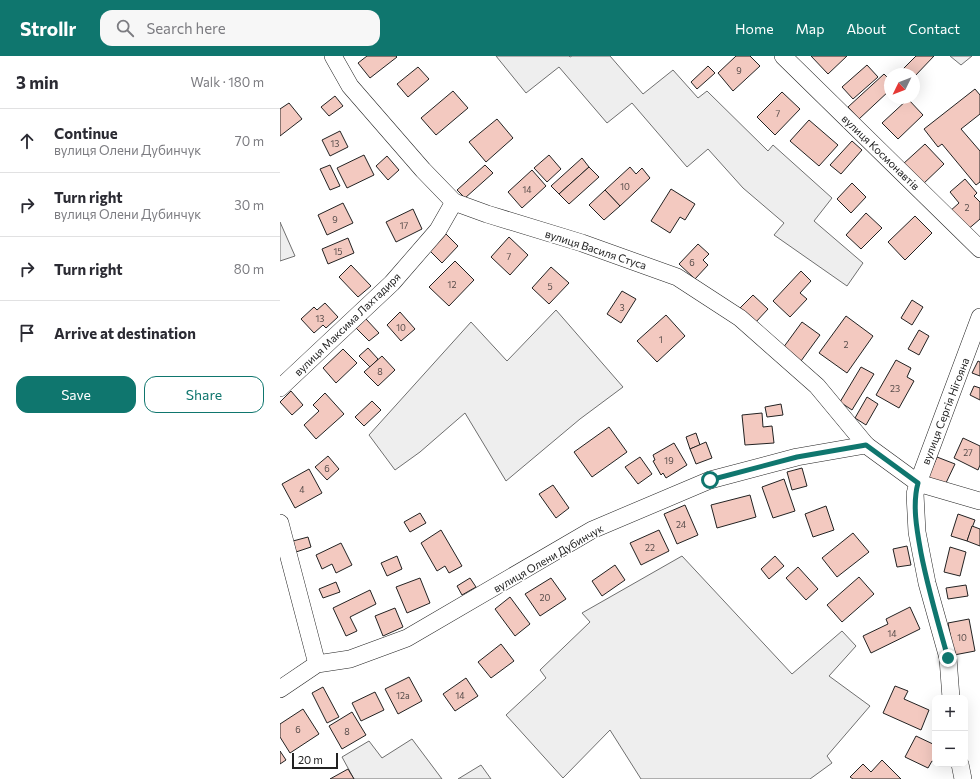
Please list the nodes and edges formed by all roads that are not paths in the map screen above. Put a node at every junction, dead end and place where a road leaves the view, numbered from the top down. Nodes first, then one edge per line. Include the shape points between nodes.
1 (333, 56) edge
2 (783, 56) edge
3 (454, 202) junction
4 (980, 249) edge
5 (980, 317) edge
6 (280, 388) edge
7 (866, 445) junction
8 (918, 483) junction
9 (980, 501) edge
10 (280, 523) edge
11 (317, 664) junction
12 (280, 689) edge
13 (951, 695) edge
14 (961, 767) edge
15 (963, 779) edge

1 - 3 street, вулиця Василя Стуса via 350,86
2 - 4 street, вулиця Космонавтів
3 - 6 street, вулиця Максима Лахтадиря via 438,230 392,283
3 - 7 street, вулиця Василя Стуса via 677,276 740,318 817,386
5 - 8 street, вулиця Сергія Нігояна
7 - 8 street
7 - 11 street, вулиця Олени Дубинчук via 797,457 710,480 592,530 407,638 350,659
8 - 9 street
8 - 13 street, вулиця Сергія Нігояна via 915,494 917,532 927,583 948,658
10 - 11 street
11 - 12 street, вулиця Олени Дубинчук
14 - 15 street

